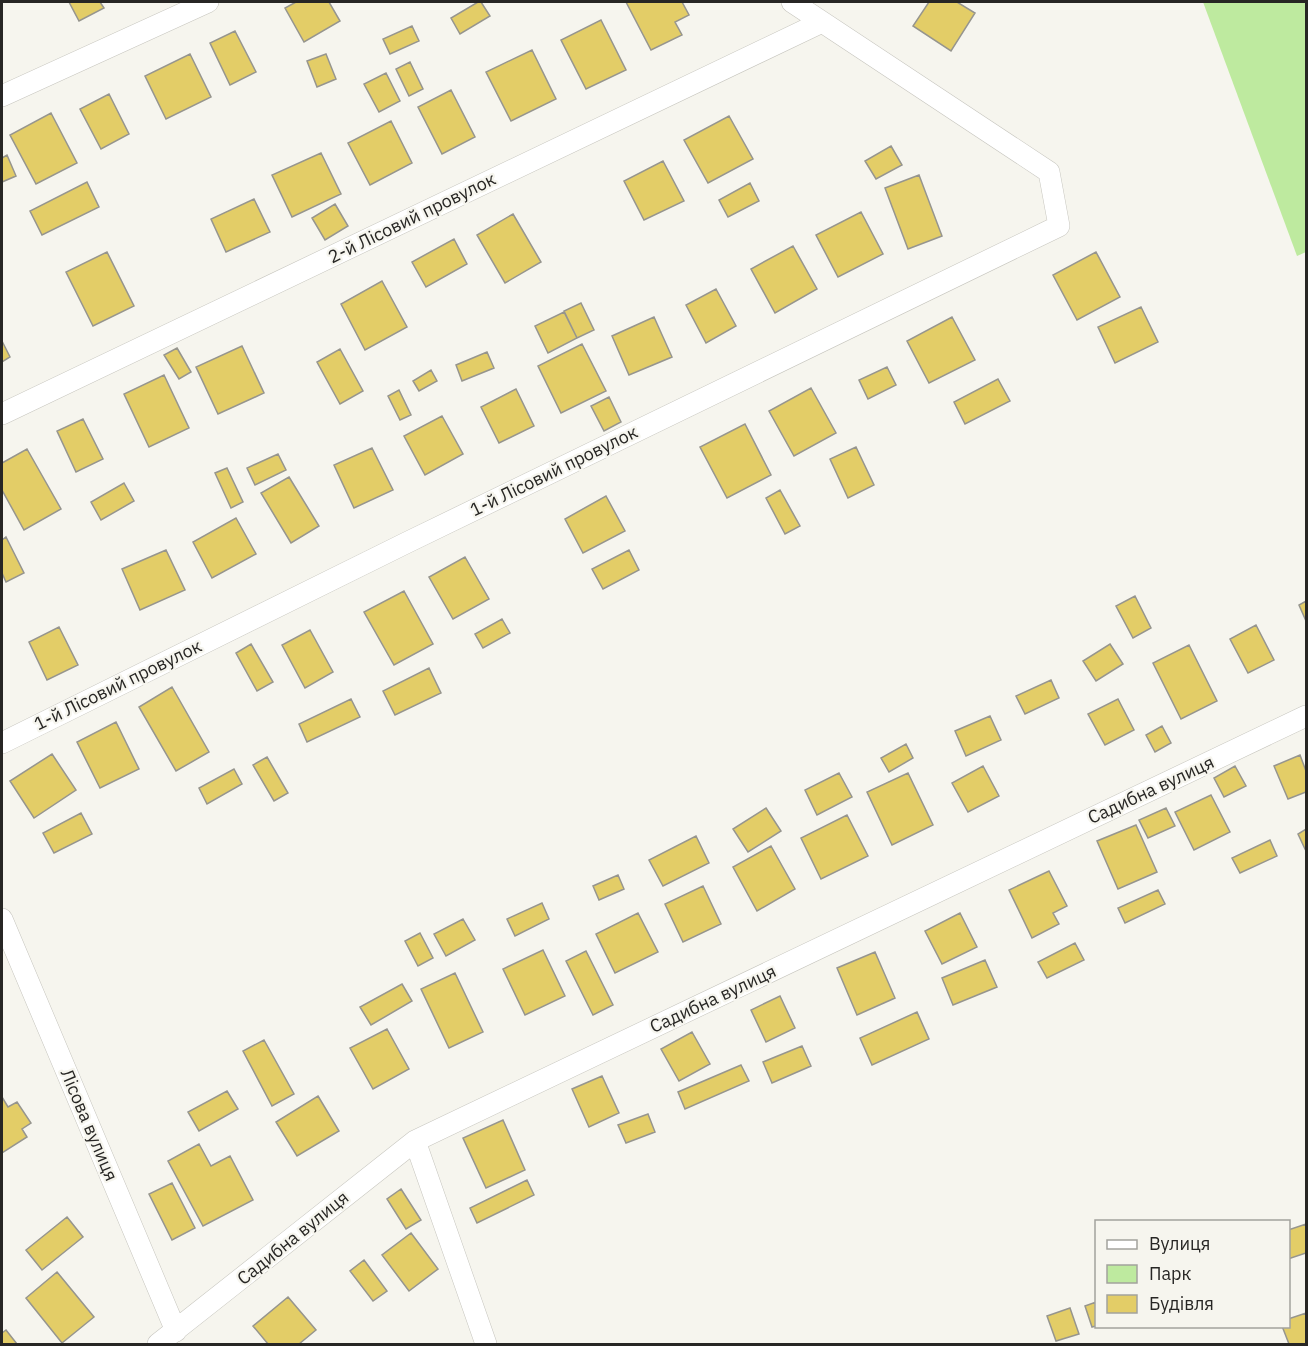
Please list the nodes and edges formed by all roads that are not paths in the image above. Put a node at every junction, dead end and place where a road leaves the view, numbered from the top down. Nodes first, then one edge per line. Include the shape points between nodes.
1 (208, 2) edge
2 (792, 2) edge
3 (822, 22) junction
4 (2, 96) edge
5 (2, 414) edge
6 (1306, 716) edge
7 (2, 742) edge
8 (2, 919) edge
9 (415, 1141) junction
10 (176, 1331) junction
11 (158, 1344) edge
12 (486, 1344) edge

1 - 4 street
2 - 3 street
3 - 5 street, 2-й Лісовий провулок
3 - 7 street, 1-й Лісовий провулок via 1049,172 1059,226
6 - 9 street, Садибна вулиця
8 - 10 street, Лісова вулиця
9 - 10 street, Садибна вулиця
9 - 12 street
10 - 11 street, Садибна вулиця

